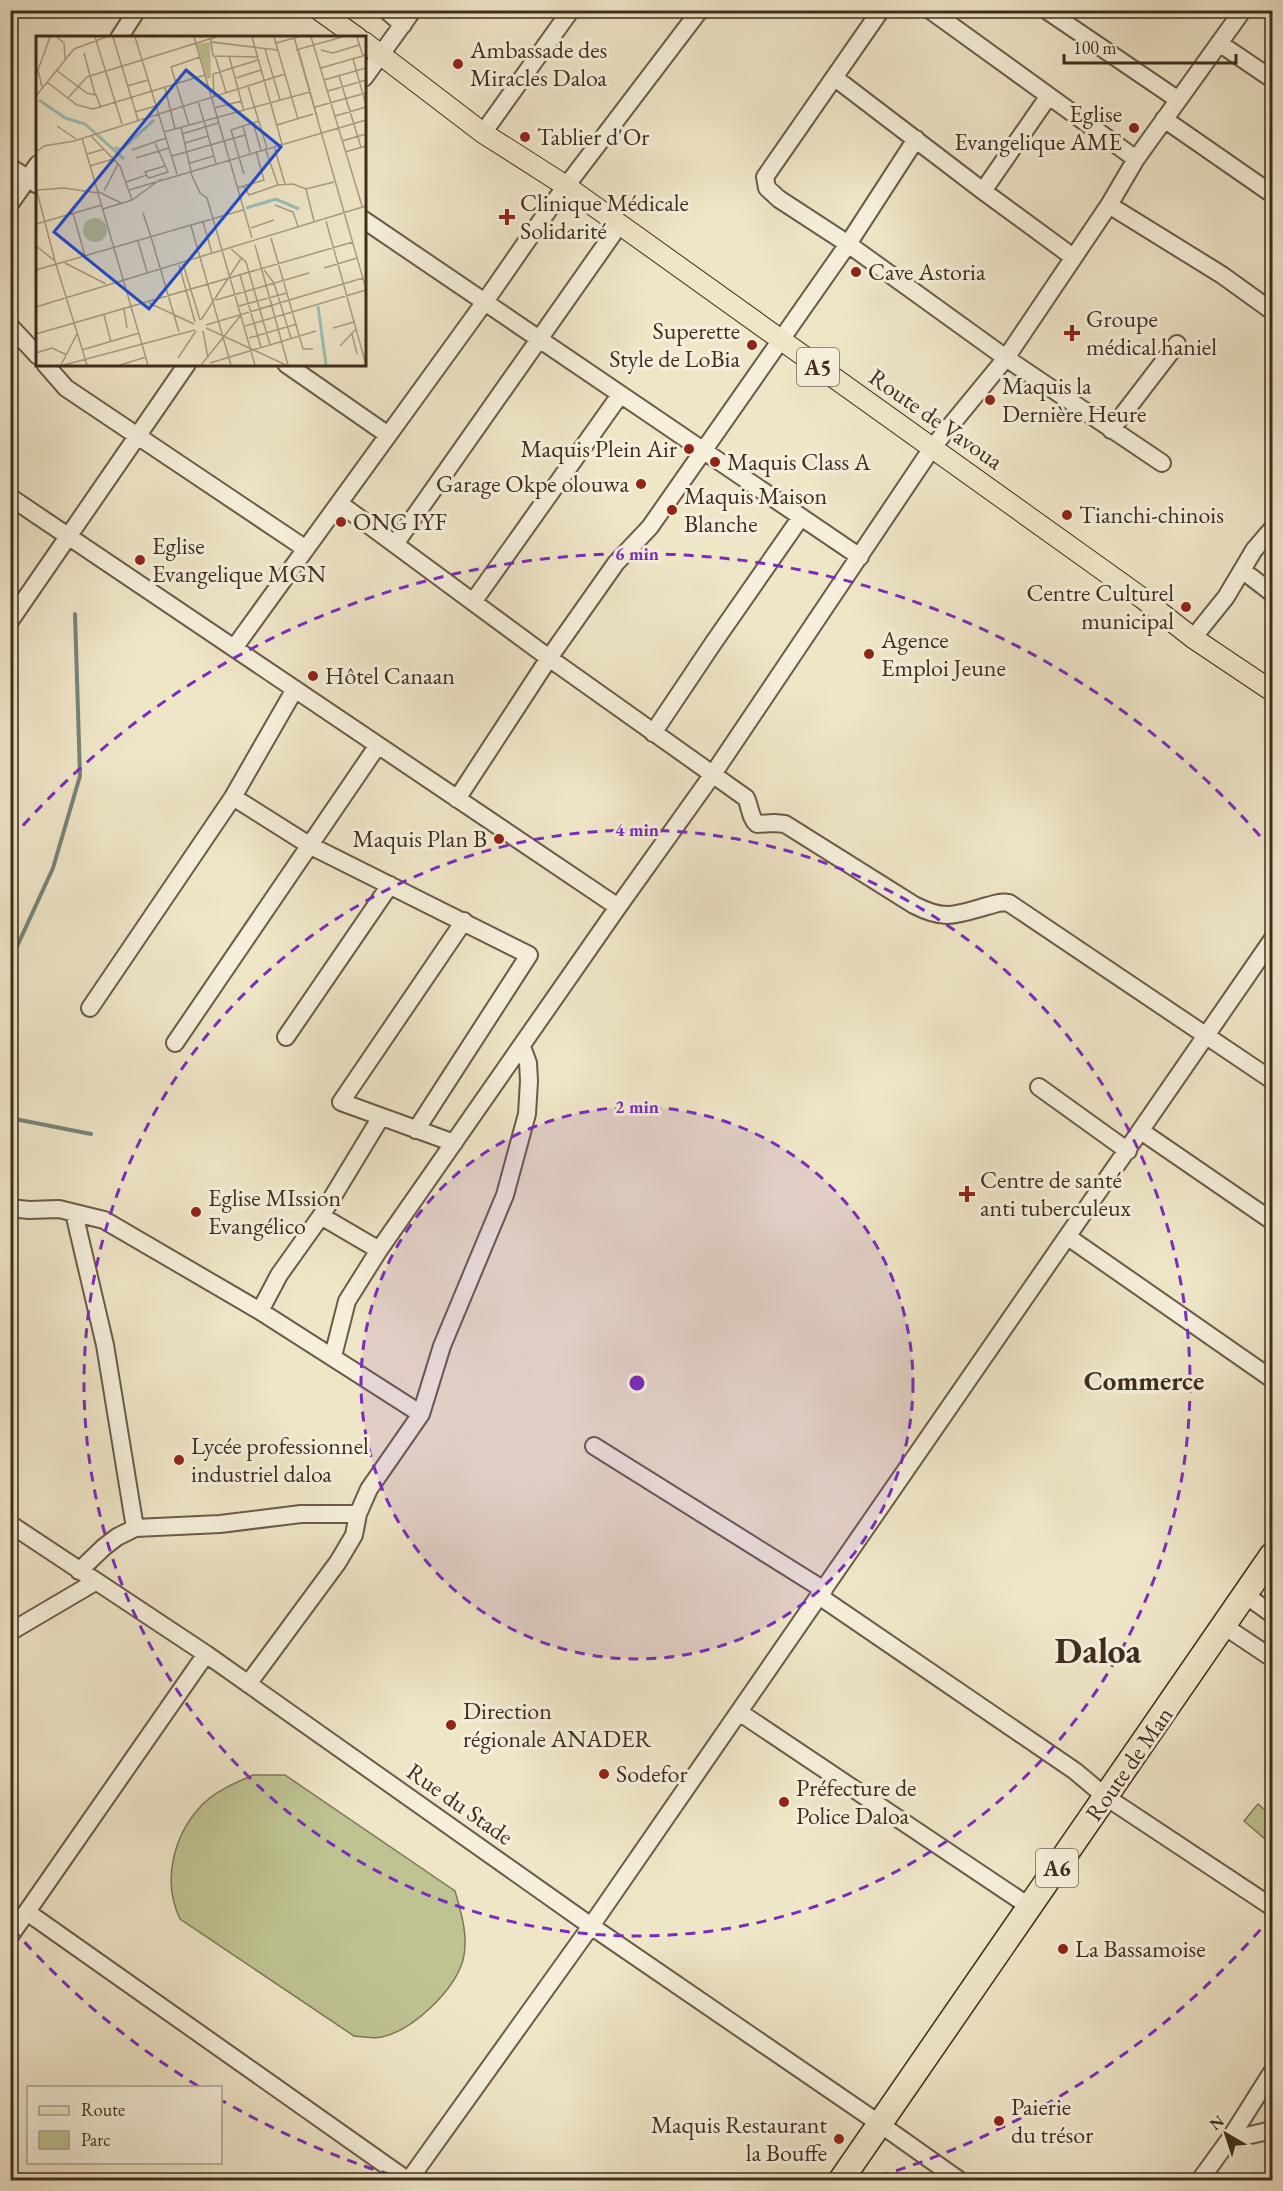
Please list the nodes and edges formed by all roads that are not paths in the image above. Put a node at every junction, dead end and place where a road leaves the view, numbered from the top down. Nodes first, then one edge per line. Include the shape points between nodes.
1 (137, 10) edge
2 (319, 10) edge
3 (386, 10) edge
4 (413, 10) edge
5 (571, 10) edge
6 (700, 10) edge
7 (881, 10) edge
8 (930, 10) edge
9 (1046, 10) edge
10 (1243, 10) edge
11 (403, 25) junction
12 (120, 36) edge
13 (355, 36) edge
14 (366, 43) edge
15 (1219, 43) junction
16 (382, 54) junction
17 (366, 75) edge
18 (835, 78) junction
19 (1272, 79) edge
20 (1048, 97) junction
21 (1178, 99) junction
22 (1164, 119) junction
23 (483, 133) junction
24 (916, 140) junction
25 (1136, 159) junction
26 (10, 167) edge
27 (33, 182) edge
28 (566, 186) junction
29 (983, 191) junction
30 (1272, 194) edge
31 (10, 204) edge
32 (1109, 205) junction
33 (366, 221) edge
34 (620, 224) junction
35 (848, 244) junction
36 (1073, 257) junction
37 (484, 303) junction
38 (1272, 310) edge
39 (10, 326) edge
40 (539, 340) junction
41 (782, 341) junction
42 (1177, 344) dead end
43 (36, 354) edge
44 (1006, 358) junction
45 (47, 366) edge
46 (187, 366) edge
47 (289, 366) edge
48 (620, 394) junction
49 (1112, 429) junction
50 (388, 435) junction
51 (137, 438) junction
52 (932, 448) junction
53 (702, 450) junction
54 (1162, 463) dead end
55 (10, 497) edge
56 (339, 503) junction
57 (801, 517) junction
58 (1272, 529) edge
59 (69, 537) junction
60 (395, 544) junction
61 (306, 549) junction
62 (860, 557) junction
63 (1242, 570) junction
64 (1272, 593) edge
65 (473, 602) junction
66 (10, 621) edge
67 (1193, 638) junction
68 (234, 648) junction
69 (549, 658) junction
70 (295, 689) junction
71 (1272, 691) edge
72 (653, 733) junction
73 (378, 745) junction
74 (713, 774) junction
75 (233, 796) junction
76 (457, 799) junction
77 (309, 845) junction
78 (390, 885) junction
79 (618, 907) junction
80 (464, 921) junction
81 (1272, 940) edge
82 (90, 1008) dead end
83 (1207, 1036) junction
84 (286, 1037) dead end
85 (175, 1043) dead end
86 (522, 1047) junction
87 (1272, 1080) edge
88 (1039, 1087) dead end
89 (381, 1117) junction
90 (416, 1130) junction
91 (1141, 1131) junction
92 (454, 1143) junction
93 (1128, 1151) junction
94 (10, 1208) edge
95 (74, 1213) junction
96 (321, 1216) junction
97 (1272, 1221) edge
98 (1068, 1237) junction
99 (379, 1250) junction
100 (260, 1311) junction
101 (333, 1356) junction
102 (1272, 1379) edge
103 (421, 1414) junction
104 (594, 1446) dead end
105 (358, 1514) junction
106 (10, 1524) edge
107 (135, 1528) junction
108 (1272, 1555) edge
109 (79, 1571) junction
110 (95, 1582) junction
111 (822, 1593) junction
112 (1244, 1594) junction
113 (1272, 1614) edge
114 (1224, 1626) junction
115 (10, 1632) edge
116 (206, 1654) junction
117 (1272, 1658) edge
118 (248, 1684) junction
119 (739, 1712) junction
120 (1106, 1797) junction
121 (1030, 1907) junction
122 (1272, 1907) edge
123 (27, 1912) junction
124 (591, 1926) junction
125 (10, 1936) edge
126 (1272, 2072) edge
127 (880, 2124) junction
128 (1272, 2130) edge
129 (1229, 2140) junction
130 (408, 2181) edge
131 (841, 2181) edge
132 (959, 2181) edge
133 (1200, 2181) edge

1 - 12 street
2 - 13 main road
3 - 11 street
4 - 11 street
5 - 23 street
6 - 28 street
7 - 18 street
8 - 20 street
9 - 21 street
10 - 15 street
11 - 16 street
14 - 16 main road, Route de Vavoua / A5
15 - 19 street
15 - 21 street
16 - 17 street
16 - 23 main road, Route de Vavoua / A5
18 - 24 street
18 - 35 street via 765,177 767,188 779,199
20 - 25 street
20 - 29 street
21 - 22 street
22 - 25 street
22 - 30 street
23 - 28 main road, Route de Vavoua / A5
24 - 29 street
24 - 35 street
25 - 32 street
26 - 27 street
27 - 31 street
28 - 34 main road, Route de Vavoua / A5
28 - 37 street
29 - 36 street
32 - 36 street
32 - 38 street
33 - 37 street
34 - 40 street
34 - 41 main road, Route de Vavoua / A5
35 - 41 street
35 - 44 street
36 - 44 street
37 - 40 street
37 - 50 street
39 - 43 street
40 - 48 street
40 - 60 street
41 - 52 main road, Route de Vavoua / A5
41 - 53 street
42 - 49 street
44 - 49 street
44 - 52 street
45 - 51 street via 66,388
46 - 51 street
47 - 50 street
48 - 53 street
48 - 65 street
49 - 54 street
50 - 56 street
51 - 59 street
51 - 61 street
52 - 62 street
52 - 67 main road, Route de Vavoua / A5
53 - 57 street
53 - 69 street via 650,527 616,563
55 - 59 street
56 - 60 street
56 - 61 street
57 - 62 street
57 - 72 street
58 - 63 street
59 - 66 street
59 - 68 street
60 - 65 street
61 - 68 street
62 - 74 street
63 - 64 street
63 - 67 street
65 - 69 street
67 - 71 main road, Route de Vavoua / A5
68 - 70 street
69 - 72 street
69 - 76 street
70 - 73 street
70 - 75 street
72 - 74 street
73 - 76 street
73 - 77 street
74 - 79 street
74 - 83 street via 746,798 757,824 785,825 929,913 944,917 1000,901 1009,903
75 - 77 street
75 - 82 street
76 - 79 street
77 - 78 street
77 - 85 street
78 - 80 street
78 - 84 street
79 - 86 street
80 - 89 street via 342,1100 343,1104
80 - 90 street via 529,957
81 - 83 street
83 - 87 street
83 - 91 street
86 - 92 street
86 - 103 street via 528,1063 527,1114 505,1195 449,1328
88 - 93 street
89 - 90 street
89 - 96 street
90 - 92 street
91 - 93 street
91 - 97 street
92 - 99 street
93 - 98 street
94 - 95 street
95 - 100 street via 104,1220
95 - 107 street via 105,1345
96 - 99 street
96 - 100 street via 279,1275
98 - 102 street
98 - 111 street
99 - 101 street via 347,1301
100 - 101 street
101 - 103 street
103 - 105 street via 369,1489
104 - 111 street
105 - 107 street via 302,1514 220,1524
105 - 118 street via 354,1535 338,1562
106 - 109 street, Rue du Stade
107 - 109 street via 117,1537
108 - 112 highway, Route de Man / A6
109 - 110 street, Rue du Stade
110 - 115 street
110 - 116 street, Rue du Stade
111 - 119 street
111 - 120 street via 1075,1771
112 - 113 street
112 - 114 highway, Route de Man / A6
114 - 117 street
114 - 120 highway, Route de Man / A6
116 - 118 street, Rue du Stade
116 - 123 street
118 - 124 street, Rue du Stade
119 - 121 street
119 - 124 street
120 - 121 highway, Route de Man / A6
120 - 122 street
121 - 127 highway, Route de Man / A6
123 - 125 street
123 - 130 street
124 - 127 street, Rue du Stade
124 - 130 street
126 - 129 street
127 - 131 highway, Route de Man / A6
127 - 132 street, Rue du Stade
128 - 129 street
129 - 133 street

